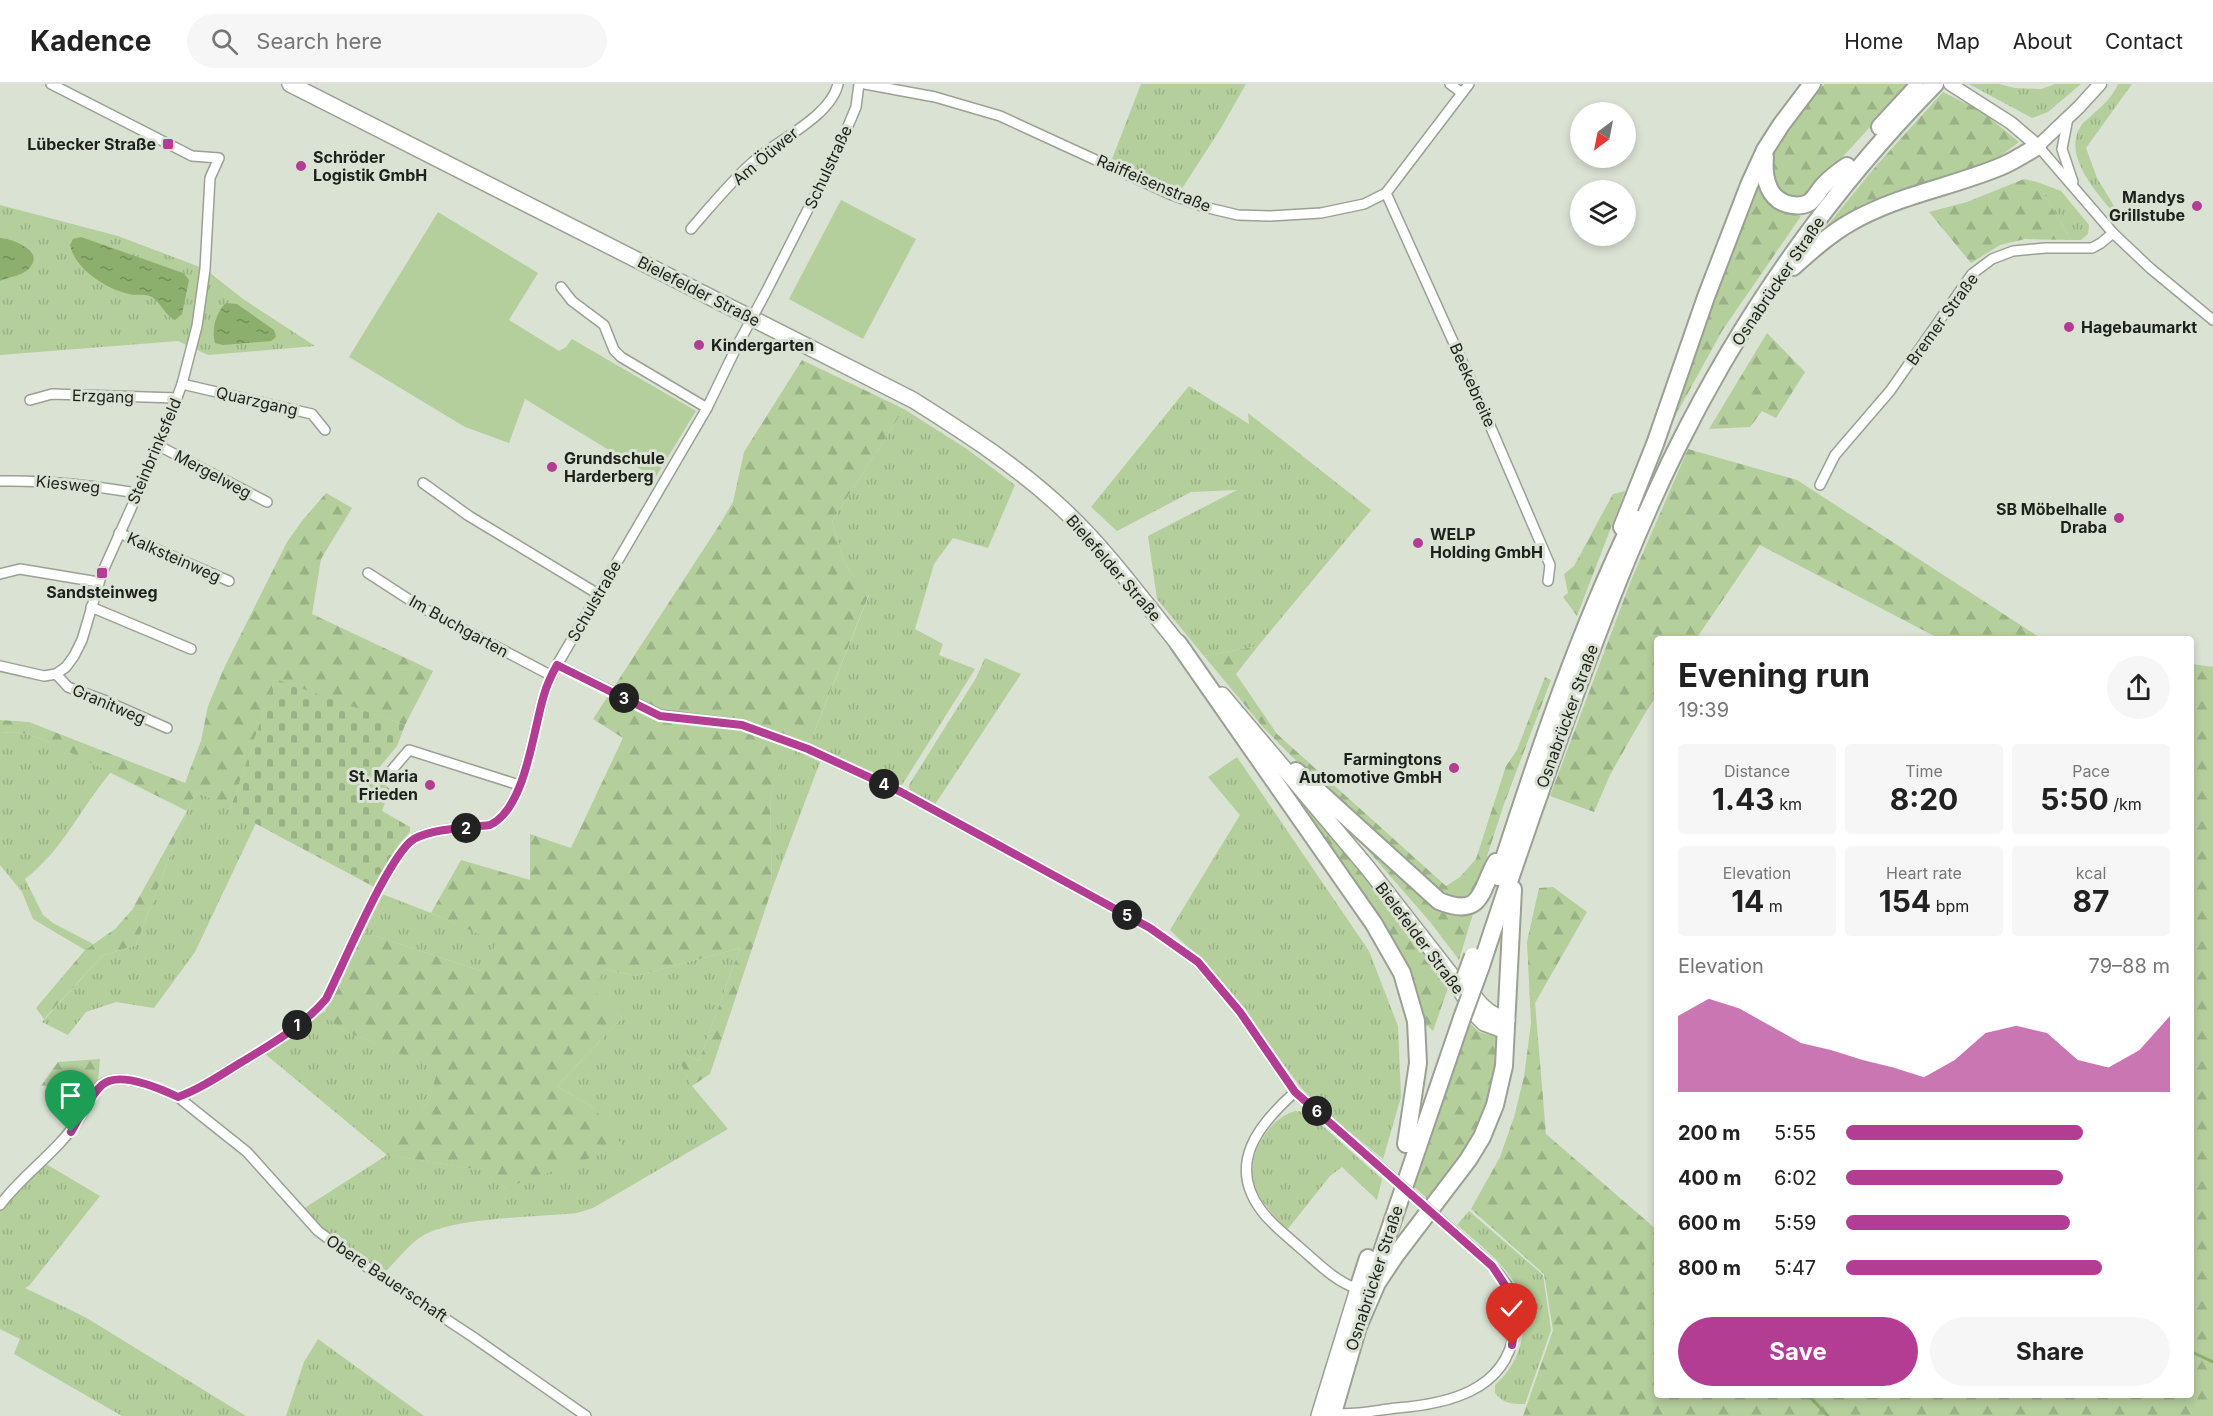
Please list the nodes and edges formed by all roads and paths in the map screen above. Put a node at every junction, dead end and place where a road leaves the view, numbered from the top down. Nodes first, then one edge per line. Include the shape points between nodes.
1 (51, 84) edge
2 (290, 84) edge
3 (838, 84) edge
4 (859, 84) edge
5 (865, 84) edge
6 (1450, 84) edge
7 (1468, 84) edge
8 (1812, 84) edge
9 (1920, 84) edge
10 (1935, 84) edge
11 (1950, 84) edge
12 (2100, 84) edge
13 (1462, 93) junction
14 (2068, 118) junction
15 (2038, 146) junction
16 (1765, 150) junction
17 (1848, 166) junction
18 (2078, 192) junction
19 (1386, 193) junction
20 (691, 229) dead end
21 (2113, 233) junction
22 (1772, 286) junction
23 (561, 288) dead end
24 (2213, 320) edge
25 (182, 384) junction
26 (177, 398) junction
27 (30, 400) dead end
28 (707, 408) junction
29 (325, 430) dead end
30 (159, 446) junction
31 (0, 481) edge
32 (423, 483) dead end
33 (1820, 485) dead end
34 (136, 493) junction
35 (267, 502) dead end
36 (119, 533) junction
37 (368, 573) dead end
38 (0, 574) edge
39 (229, 581) dead end
40 (1548, 581) dead end
41 (98, 582) junction
42 (598, 594) junction
43 (1596, 602) junction
44 (92, 607) junction
45 (1178, 643) junction
46 (190, 649) dead end
47 (557, 665) junction
48 (0, 666) edge
49 (56, 674) junction
50 (552, 676) junction
51 (167, 728) dead end
52 (391, 771) dead end
53 (1296, 771) junction
54 (519, 785) junction
55 (1508, 847) junction
56 (1514, 864) junction
57 (1477, 961) junction
58 (1458, 1012) junction
59 (1507, 1025) junction
60 (1295, 1092) junction
61 (178, 1097) junction
62 (1406, 1144) junction
63 (0, 1205) edge
64 (1358, 1289) junction
65 (1357, 1329) junction
66 (1406, 1412) edge
67 (1328, 1415) edge
68 (586, 1416) edge

1 - 25 street, Steinbrinksfeld via 192,156 219,158 210,178 206,269
2 - 45 main road, Bielefelder Straße via 912,400 964,432 1025,476 1067,513 1106,554
3 - 20 street, Am Öüwer via 820,113 754,161
4 - 28 street, Schulstraße, bridge via 856,106 838,150
5 - 19 street, Raiffeisenstraße via 935,97 1000,116 1172,195 1238,215 1321,213 1364,204
6 - 13 street
7 - 13 street, Raiffeisenstraße
8 - 16 highway
9 - 17 highway, Osnabrücker Straße
10 - 22 highway, Osnabrücker Straße via 1827,208
11 - 15 street via 2012,123
12 - 14 street
13 - 19 street, Raiffeisenstraße
14 - 15 street
14 - 18 street via 2063,154
15 - 18 street
15 - 22 highway via 2004,166 1919,192 1850,222
16 - 17 highway via 1764,176 1768,188 1783,203 1792,205 1803,206 1811,201 1833,175
16 - 43 highway via 1735,217
17 - 43 highway, Osnabrücker Straße via 1764,279 1697,389
18 - 21 street
19 - 40 street, Beekebreite via 1550,565
21 - 24 street
21 - 33 street, Bremer Straße via 2092,248 2013,251 1972,274 1890,391 1836,455
22 - 56 highway, Osnabrücker Straße via 1701,403 1643,523 1588,657
23 - 28 street via 604,325 621,357
25 - 26 street, Steinbrinksfeld
25 - 29 street, Quarzgang via 312,414
26 - 27 street, Erzgang via 52,394
26 - 30 street, Steinbrinksfeld
28 - 42 street, Schulstraße
30 - 34 street, Steinbrinksfeld
30 - 35 street, Mergelweg
31 - 34 street, Kiesweg via 83,484
32 - 42 street via 469,516
34 - 36 street, Steinbrinksfeld
36 - 39 street, Kalksteinweg
36 - 41 street, Steinbrinksfeld
37 - 50 street, Im Buchgarten via 419,606
38 - 41 street via 20,569
41 - 44 street, Steinbrinksfeld
42 - 47 street, Schulstraße
43 - 55 highway, Osnabrücker Straße
44 - 46 street
44 - 49 street, Steinbrinksfeld via 74,656
45 - 53 main road, Bielefelder Straße
45 - 59 main road, Bielefelder Straße via 1367,867 1452,976 1475,1014 1484,1023
45 - 62 highway via 1374,924 1402,973 1416,1021 1418,1044
47 - 50 street, Schulstraße
47 - 60 street via 660,716 742,725 808,749 901,792 1150,928 1198,962 1240,1012
48 - 49 street via 44,676
49 - 51 street, Granitweg via 69,687
50 - 54 street, Schulstraße
52 - 54 street via 409,750
53 - 55 highway via 1439,901 1451,906 1465,907 1477,900 1494,864
53 - 59 main road, Bielefelder Straße via 1457,970 1480,1006
54 - 61 street, Schulstraße via 510,805 490,825 426,834 412,841 391,866 326,999 315,1013 252,1056
55 - 57 highway, Osnabrücker Straße
56 - 57 highway, Osnabrücker Straße
56 - 59 highway
57 - 58 highway, Osnabrücker Straße, bridge
58 - 62 highway, Osnabrücker Straße
58 - 65 highway, Osnabrücker Straße
59 - 65 highway via 1504,1066 1482,1137 1377,1283
60 - 64 street via 1251,1144 1245,1175 1250,1192 1262,1212 1285,1234 1336,1279
60 - 66 street, bridge via 1492,1266 1510,1292 1516,1320 1512,1345 1498,1372 1474,1390
61 - 63 street, Obere Bauerschaft via 123,1079 104,1083 71,1132
61 - 68 street, Obere Bauerschaft via 247,1152 318,1231
62 - 64 highway, Osnabrücker Straße
64 - 67 main road, Osnabrücker Straße
65 - 67 highway, Osnabrücker Straße
66 - 67 street

